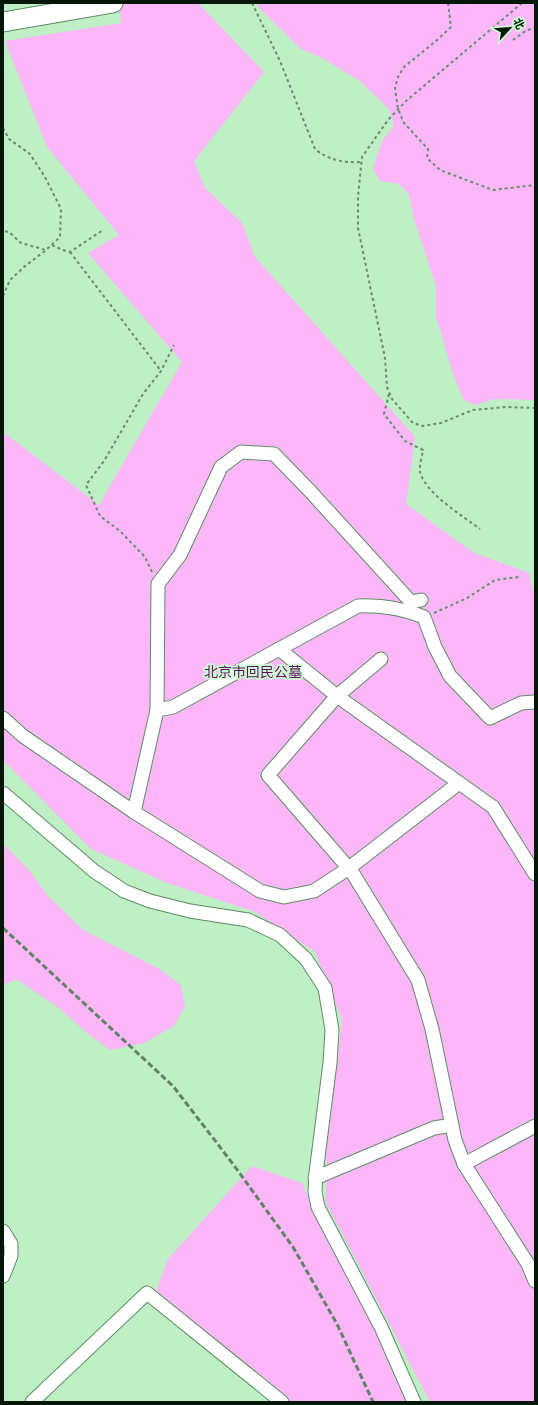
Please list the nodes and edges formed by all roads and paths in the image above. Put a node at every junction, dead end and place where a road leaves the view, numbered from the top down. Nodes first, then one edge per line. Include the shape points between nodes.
1 (113, 3) edge
2 (252, 3) edge
3 (448, 3) edge
4 (522, 3) edge
5 (3, 22) edge
6 (535, 27) edge
7 (513, 40) dead end
8 (398, 109) junction
9 (3, 128) edge
10 (361, 162) junction
11 (535, 185) edge
12 (104, 230) dead end
13 (3, 231) edge
14 (52, 244) junction
15 (46, 250) junction
16 (70, 252) junction
17 (3, 296) edge
18 (174, 345) dead end
19 (161, 371) junction
20 (389, 392) junction
21 (535, 408) edge
22 (480, 530) dead end
23 (519, 577) dead end
24 (158, 584) junction
25 (421, 600) dead end
26 (424, 617) junction
27 (279, 648) junction
28 (381, 659) dead end
29 (337, 696) junction
30 (535, 702) edge
31 (157, 710) junction
32 (3, 718) edge
33 (459, 783) junction
34 (3, 793) edge
35 (134, 812) junction
36 (349, 868) junction
37 (535, 874) edge
38 (452, 1125) junction
39 (535, 1126) edge
40 (464, 1164) junction
41 (315, 1178) junction
42 (3, 1231) edge
43 (3, 1276) edge
44 (535, 1281) edge
45 (32, 1402) edge
46 (282, 1402) edge
47 (414, 1402) edge

1 - 5 highway
2 - 10 path via 280,61 315,149 333,160
3 - 8 path via 451,27 404,67 398,77 395,88
4 - 8 path
6 - 7 path
8 - 10 path via 362,157
8 - 11 path via 404,124 428,149 427,158 440,170 493,190
9 - 14 path via 9,139 30,154 61,209 60,237
10 - 20 path via 358,228
12 - 16 path
13 - 15 path via 9,232 21,243
14 - 15 path
14 - 16 path
15 - 17 path via 10,280
16 - 19 path
18 - 19 path
19 - 24 path via 143,394 104,461 86,485 100,516 120,531 145,557
20 - 21 path via 413,423 423,426 473,410
20 - 22 path via 384,414 405,440 423,450 420,471 425,483
23 - 26 path via 496,580 466,598
24 - 25 street via 180,555 221,467 241,452 274,454 411,602
24 - 31 street
26 - 27 street via 371,605 358,606
26 - 30 street via 435,647 450,676 490,718 521,703
27 - 29 street
27 - 31 street via 173,707
28 - 29 street
29 - 33 street
29 - 36 street via 268,775
31 - 35 street
32 - 35 street via 23,736
33 - 36 street
33 - 37 street via 493,807
34 - 41 street via 94,871 124,891 150,901 190,911 248,920 280,935 306,959 325,988 332,1030
35 - 36 street via 260,891 284,897 314,891
36 - 38 street via 418,980 432,1029
38 - 40 street
38 - 41 street via 434,1128
39 - 40 street
40 - 44 street via 528,1264
41 - 47 street via 318,1207 381,1327
42 - 43 street via 12,1244 11,1256
45 - 46 street via 147,1294

